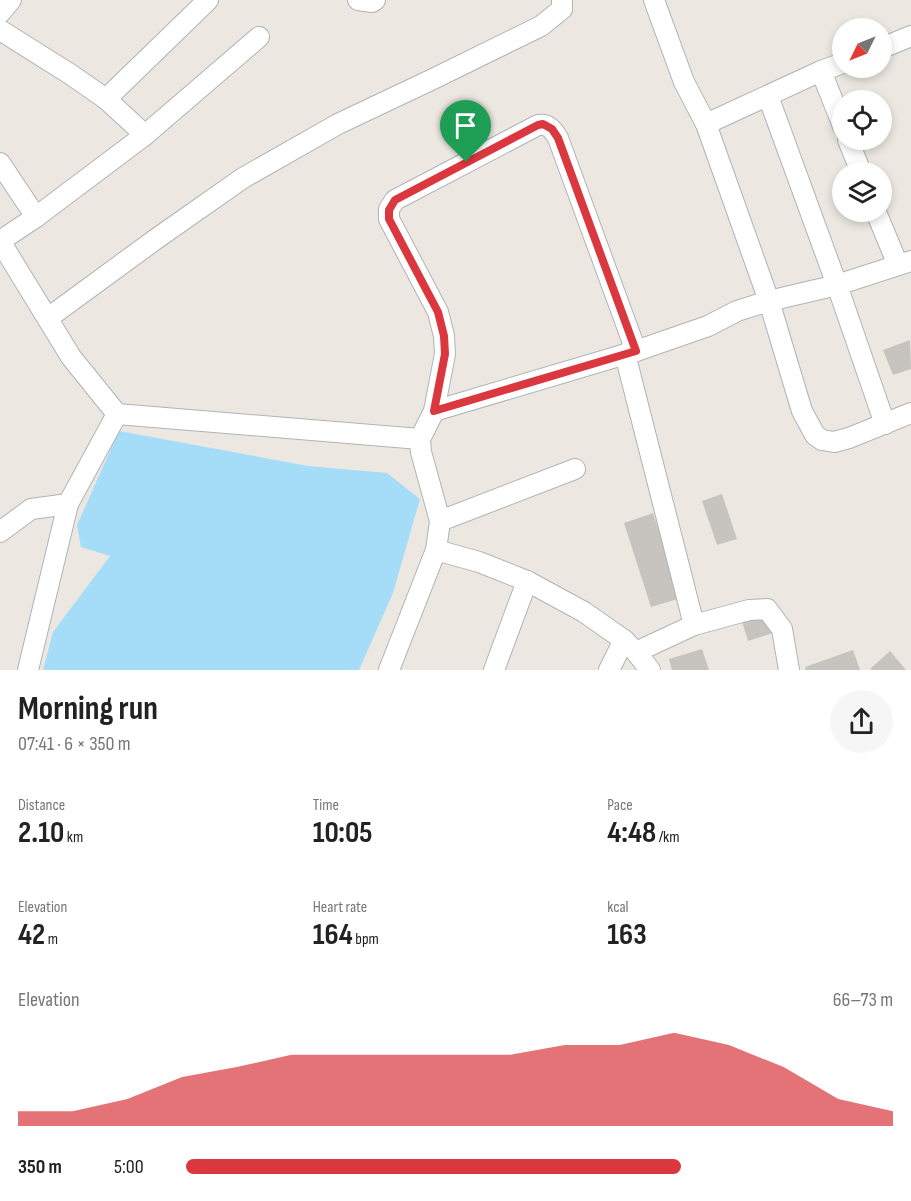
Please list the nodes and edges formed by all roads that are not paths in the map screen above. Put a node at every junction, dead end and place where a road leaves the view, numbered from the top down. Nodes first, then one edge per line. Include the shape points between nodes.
1 (11, 0) edge
2 (208, 0) edge
3 (358, 0) edge
4 (375, 0) edge
5 (562, 0) edge
6 (654, 0) edge
7 (0, 13) edge
8 (0, 30) edge
9 (911, 36) edge
10 (259, 37) dead end
11 (892, 44) edge
12 (832, 67) edge
13 (821, 71) junction
14 (768, 96) junction
15 (832, 98) edge
16 (106, 99) junction
17 (706, 124) junction
18 (145, 135) junction
19 (0, 163) edge
20 (36, 218) junction
21 (881, 222) edge
22 (0, 241) edge
23 (904, 263) edge
24 (837, 285) junction
25 (769, 301) junction
26 (48, 318) junction
27 (630, 352) junction
28 (434, 411) junction
29 (911, 413) edge
30 (117, 414) junction
31 (885, 424) junction
32 (420, 439) junction
33 (575, 469) dead end
34 (68, 504) junction
35 (440, 521) junction
36 (0, 532) edge
37 (436, 550) junction
38 (527, 581) junction
39 (694, 625) junction
40 (630, 646) junction
41 (28, 670) edge
42 (389, 670) edge
43 (494, 670) edge
44 (609, 670) edge
45 (650, 670) edge
46 (789, 670) edge

1 - 7 street
2 - 16 street
3 - 4 street
5 - 26 street via 562,9 541,26 338,124 243,178
6 - 17 street via 684,81
8 - 16 street
9 - 11 street
10 - 18 street
12 - 13 street
13 - 14 street
13 - 15 street
14 - 17 street
14 - 24 street
16 - 18 street
17 - 25 street
18 - 20 street
19 - 20 street
20 - 22 street
21 - 23 street
22 - 26 street
23 - 24 street
24 - 25 street
24 - 31 street
25 - 27 street
25 - 31 street via 802,411 815,435 834,442
26 - 30 street via 71,357
27 - 28 street
27 - 28 street via 558,138 552,129 538,125 395,200 389,210 389,219 438,312 444,336 445,354
27 - 39 street
28 - 32 street
29 - 31 street
30 - 32 street
30 - 34 street
32 - 35 street
33 - 35 street
34 - 36 street via 31,508
34 - 41 street
35 - 37 street
37 - 38 street
37 - 42 street
38 - 40 street via 584,612
38 - 43 street
39 - 40 street
39 - 46 street via 767,609 782,629
40 - 44 street
40 - 45 street

